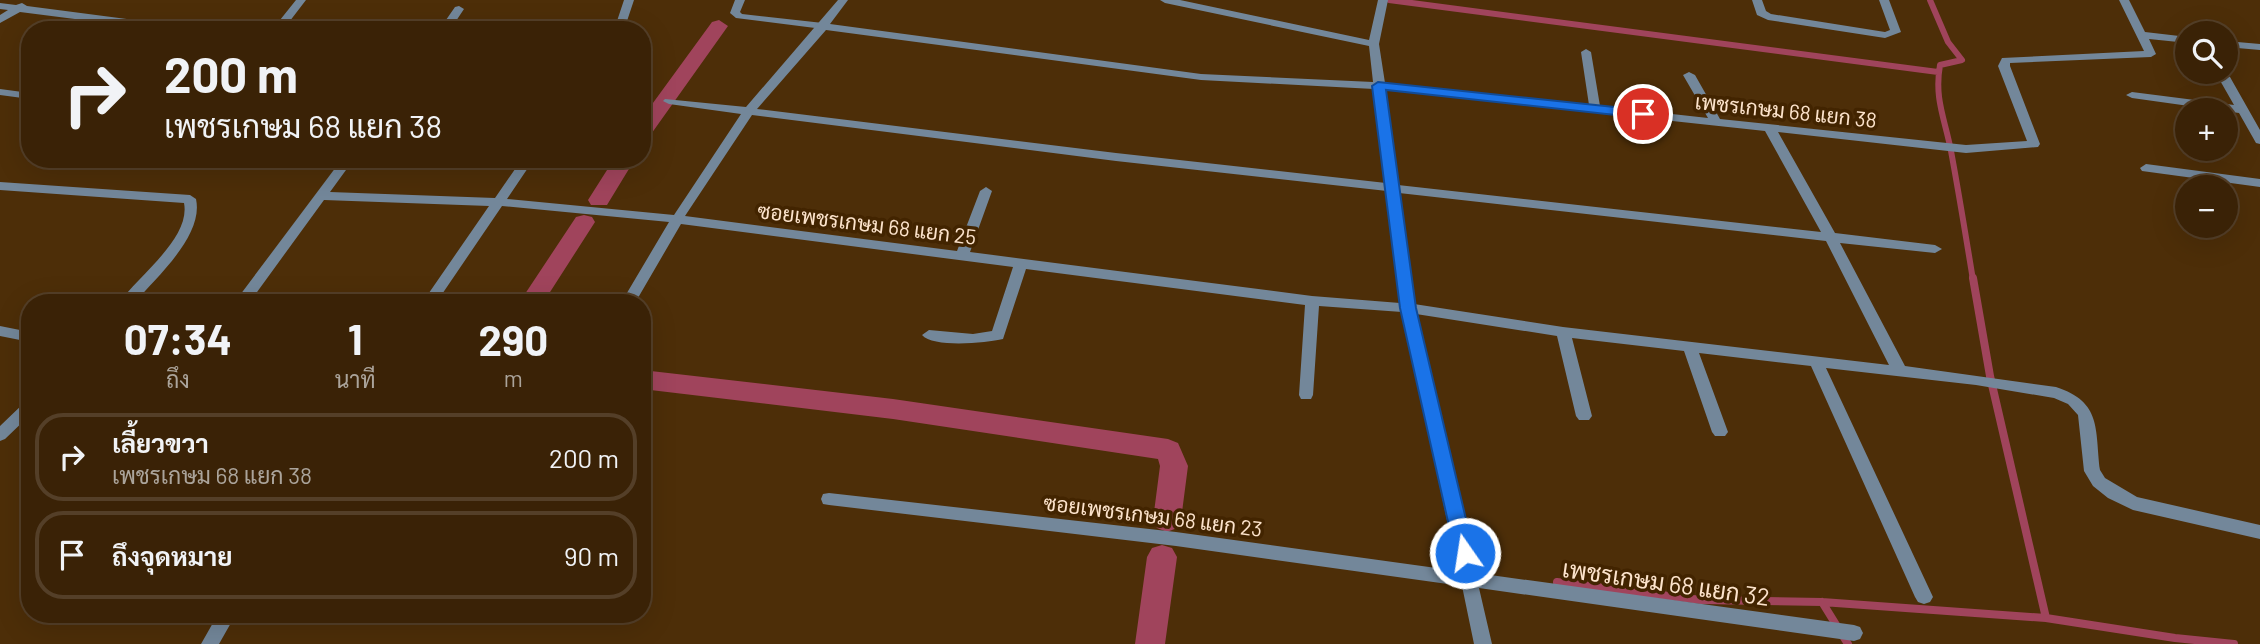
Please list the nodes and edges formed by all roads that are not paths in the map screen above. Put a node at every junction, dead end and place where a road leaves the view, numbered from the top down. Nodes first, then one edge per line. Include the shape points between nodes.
1 (32, 0) edge
2 (300, 0) edge
3 (629, 0) edge
4 (740, 0) edge
5 (843, 0) edge
6 (1165, 0) edge
7 (1757, 0) edge
8 (1884, 0) edge
9 (2124, 0) edge
10 (0, 6) edge
11 (1382, 6) edge
12 (19, 8) junction
13 (459, 9) dead end
14 (0, 20) edge
15 (119, 21) edge
16 (284, 21) edge
17 (450, 21) edge
18 (622, 21) edge
19 (823, 26) junction
20 (2143, 35) junction
21 (2175, 39) edge
22 (1374, 44) junction
23 (2238, 45) edge
24 (2260, 47) edge
25 (1586, 52) dead end
26 (1689, 75) dead end
27 (2228, 84) edge
28 (1378, 86) junction
29 (0, 92) edge
30 (21, 95) edge
31 (2132, 95) dead end
32 (669, 101) dead end
33 (1595, 109) junction
34 (2243, 110) junction
35 (748, 113) junction
36 (1716, 122) junction
37 (1769, 127) junction
38 (2260, 140) edge
39 (341, 168) edge
40 (522, 168) edge
41 (2146, 168) dead end
42 (2260, 183) edge
43 (0, 186) edge
44 (1394, 187) junction
45 (986, 191) dead end
46 (320, 196) junction
47 (497, 202) junction
48 (677, 219) junction
49 (1831, 238) junction
50 (1935, 249) dead end
51 (962, 256) junction
52 (1021, 264) junction
53 (134, 294) edge
54 (249, 294) edge
55 (435, 294) edge
56 (633, 294) edge
57 (1312, 301) junction
58 (1408, 308) junction
59 (0, 331) edge
60 (1563, 332) junction
61 (21, 335) edge
62 (929, 335) dead end
63 (1690, 347) junction
64 (1816, 361) junction
65 (1900, 371) junction
66 (1306, 395) dead end
67 (21, 415) edge
68 (1584, 416) dead end
69 (1720, 432) dead end
70 (0, 435) edge
71 (829, 499) dead end
72 (2260, 532) edge
73 (1471, 580) junction
74 (1924, 597) dead end
75 (222, 623) edge
76 (1854, 633) dead end
77 (210, 644) edge
78 (1483, 644) edge

1 - 12 street
2 - 16 street
3 - 18 street
4 - 19 lane via 735,13 739,16
5 - 19 street
6 - 22 street
7 - 8 street via 1760,13 1768,18 1885,35 1896,32
9 - 20 street
10 - 12 street
11 - 22 street
12 - 14 street
12 - 15 street
13 - 17 street
19 - 28 street, เพชรเกษม 68 แยก 38 via 1201,77
19 - 35 street
20 - 21 street
20 - 37 street, เพชรเกษม 68 แยก 38 via 2151,54 2006,60 2004,66 2034,144 1966,149
22 - 28 street
23 - 24 street
25 - 33 street
26 - 36 street
27 - 34 street
28 - 33 street, เพชรเกษม 68 แยก 38
28 - 44 street
29 - 30 street
31 - 34 street
32 - 35 street
33 - 36 street, เพชรเกษม 68 แยก 38
34 - 38 street
35 - 44 street
35 - 48 street
36 - 37 street, เพชรเกษม 68 แยก 38
37 - 49 street
39 - 46 street
40 - 47 street
41 - 42 street
43 - 53 street via 190,199 193,217 184,236
44 - 49 street
44 - 58 street
45 - 51 street
46 - 47 street, ซอยเพชรเกษม 68 แยก 25
46 - 54 street
47 - 48 street, ซอยเพชรเกษม 68 แยก 25
47 - 55 street
48 - 51 street, ซอยเพชรเกษม 68 แยก 25
48 - 56 street
49 - 50 street
49 - 65 street
51 - 52 street, ซอยเพชรเกษม 68 แยก 25
52 - 57 street, ซอยเพชรเกษม 68 แยก 25
52 - 62 street via 998,335 973,339
57 - 58 street, ซอยเพชรเกษม 68 แยก 25
57 - 66 street
58 - 60 street, ซอยเพชรเกษม 68 แยก 25
58 - 73 street
59 - 61 street
60 - 63 street, ซอยเพชรเกษม 68 แยก 25
60 - 68 street
63 - 64 street, ซอยเพชรเกษม 68 แยก 25
63 - 69 street
64 - 65 street, ซอยเพชรเกษม 68 แยก 25
64 - 74 street
65 - 72 street, ซอยเพชรเกษม 68 แยก 25 via 2056,393 2085,413 2092,471 2114,494 2133,503
67 - 70 street
71 - 73 street, ซอยเพชรเกษม 68 แยก 23 via 1176,539
73 - 76 street, เพชรเกษม 68 แยก 32
73 - 78 street
75 - 77 street

